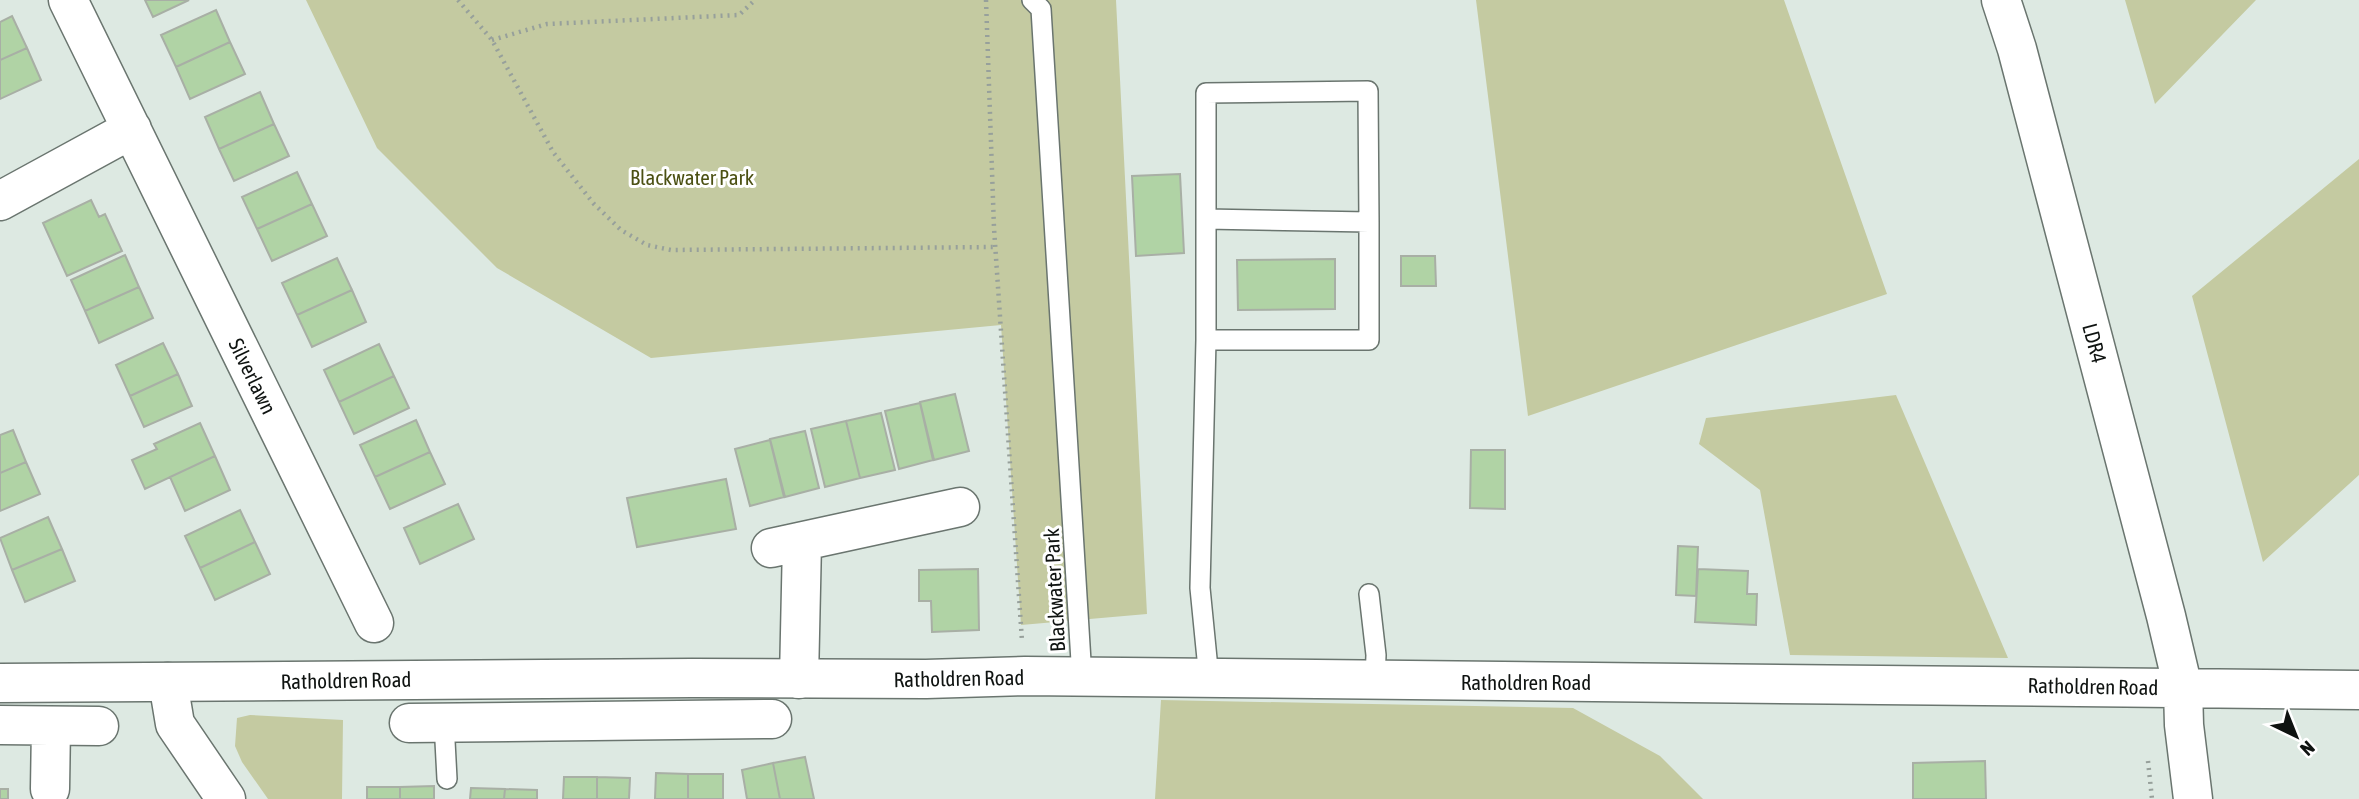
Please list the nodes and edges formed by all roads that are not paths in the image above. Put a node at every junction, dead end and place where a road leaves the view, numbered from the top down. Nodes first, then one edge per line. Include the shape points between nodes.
1 (68, 0) edge
2 (1032, 0) edge
3 (2001, 0) edge
4 (132, 129) junction
5 (0, 201) edge
6 (1206, 219) junction
7 (1369, 222) junction
8 (1206, 340) junction
9 (960, 507) dead end
10 (1369, 594) dead end
11 (374, 623) dead end
12 (692, 678) junction
13 (1082, 678) junction
14 (799, 679) junction
15 (1209, 679) junction
16 (1375, 681) junction
17 (168, 682) junction
18 (0, 683) edge
19 (2183, 688) junction
20 (2359, 690) edge
21 (772, 719) dead end
22 (694, 720) junction
23 (427, 723) joint
24 (0, 725) edge
25 (51, 726) junction
26 (99, 726) dead end
27 (447, 779) dead end
28 (50, 789) dead end
29 (226, 799) edge
30 (2193, 799) edge

1 - 4 street, Silverlawn
2 - 13 lane, Blackwater Park via 1041,9
3 - 19 street, LDR4
4 - 5 street
4 - 11 street, Silverlawn
6 - 7 lane
6 - 7 lane via 1206,93 1368,91
6 - 8 lane
7 - 8 lane via 1369,340
8 - 15 lane via 1200,589
9 - 14 street via 786,545
10 - 16 lane
12 - 14 street, Ratholdren Road
12 - 17 street, Ratholdren Road
12 - 22 street
13 - 14 street, Ratholdren Road
13 - 15 street, Ratholdren Road
15 - 16 street, Ratholdren Road
16 - 19 street, Ratholdren Road
17 - 18 street, Ratholdren Road
17 - 29 street via 175,724
19 - 20 street, Ratholdren Road
19 - 30 street, LDR4
21 - 22 street
22 - 23 street
23 - 27 lane
24 - 25 street
25 - 26 street
25 - 28 street

